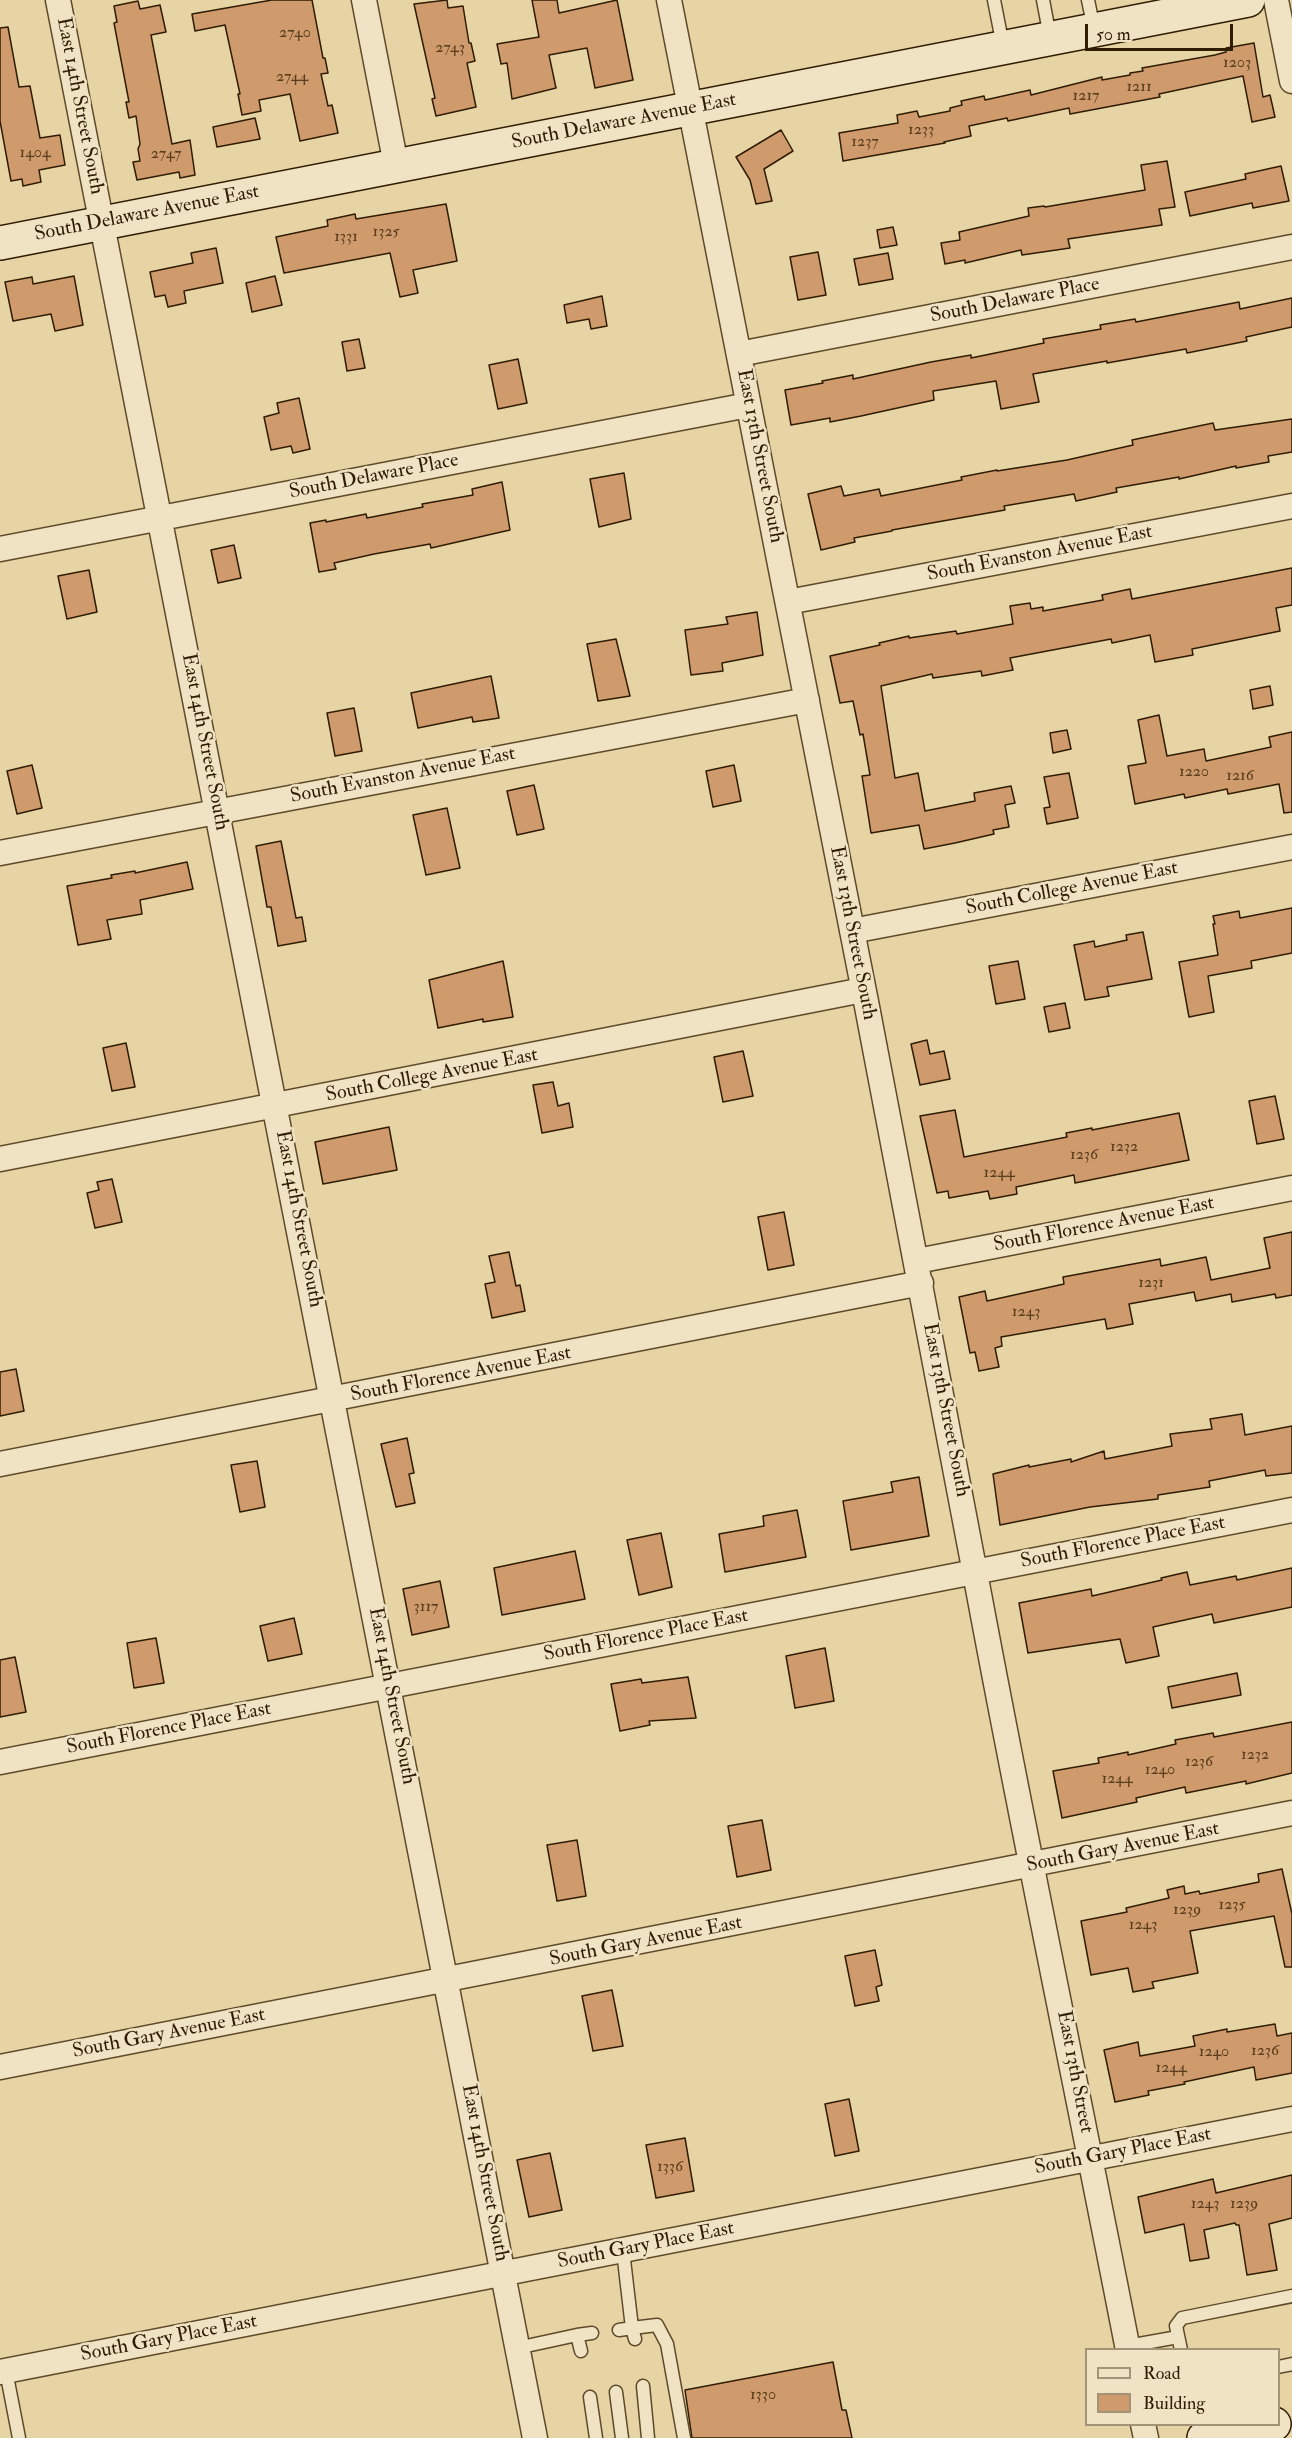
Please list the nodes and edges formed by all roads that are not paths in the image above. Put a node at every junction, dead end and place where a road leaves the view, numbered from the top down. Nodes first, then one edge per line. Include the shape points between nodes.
1 (58, 0) edge
2 (364, 0) edge
3 (669, 0) edge
4 (994, 0) edge
5 (1043, 0) edge
6 (1248, 0) edge
7 (1276, 0) edge
8 (1091, 15) edge
9 (1050, 39) junction
10 (1003, 48) junction
11 (1292, 81) edge
12 (692, 110) junction
13 (396, 165) junction
14 (102, 223) junction
15 (0, 243) edge
16 (1292, 247) edge
17 (739, 354) junction
18 (748, 405) junction
19 (1292, 506) edge
20 (159, 518) junction
21 (0, 549) edge
22 (788, 602) junction
23 (807, 700) junction
24 (218, 811) junction
25 (1292, 847) edge
26 (0, 853) edge
27 (852, 931) junction
28 (863, 990) junction
29 (276, 1107) junction
30 (0, 1160) edge
31 (1292, 1188) edge
32 (919, 1272) junction
33 (333, 1400) junction
34 (0, 1464) edge
35 (1292, 1510) edge
36 (975, 1572) junction
37 (389, 1686) junction
38 (0, 1762) edge
39 (1292, 1813) edge
40 (1033, 1866) junction
41 (446, 1981) junction
42 (0, 2067) edge
43 (1292, 2119) edge
44 (1091, 2158) junction
45 (622, 2251) junction
46 (503, 2274) junction
47 (1292, 2296) edge
48 (592, 2333) dead end
49 (577, 2335) junction
50 (1179, 2343) edge
51 (517, 2348) junction
52 (1128, 2348) edge
53 (581, 2352) dead end
54 (3, 2371) edge
55 (642, 2386) dead end
56 (616, 2392) dead end
57 (590, 2397) dead end
58 (1273, 2426) edge
59 (1217, 2432) edge
60 (530, 2437) edge
61 (19, 2438) edge
62 (596, 2438) edge
63 (622, 2438) edge
64 (648, 2438) edge
65 (684, 2438) edge

1 - 14 street, East 14th Street South
2 - 13 street
3 - 12 street, East 13th Street South
4 - 10 lane
5 - 9 lane
6 - 8 main road, South Delaware Avenue East
7 - 11 street
8 - 9 main road, South Delaware Avenue East
9 - 10 main road, South Delaware Avenue East
10 - 12 main road, South Delaware Avenue East
12 - 13 main road, South Delaware Avenue East
12 - 17 street, East 13th Street South
13 - 14 main road, South Delaware Avenue East
14 - 15 main road, South Delaware Avenue East
14 - 20 street, East 14th Street South
16 - 17 street, South Delaware Place
17 - 18 street, East 13th Street South
18 - 20 street, South Delaware Place
18 - 22 street, East 13th Street South
19 - 22 street, South Evanston Avenue East
20 - 21 street, South Delaware Place
20 - 24 street, East 14th Street South
22 - 23 street, East 13th Street South
23 - 24 street, South Evanston Avenue East
23 - 27 street, East 13th Street South
24 - 26 street, South Evanston Avenue East
24 - 29 street, East 14th Street South
25 - 27 street, South College Avenue East
27 - 28 street, East 13th Street South
28 - 29 street, South College Avenue East
28 - 32 street, East 13th Street South
29 - 30 street, South College Avenue East
29 - 33 street, East 14th Street South
31 - 32 street, South Florence Avenue East
32 - 33 street, South Florence Avenue East
32 - 36 street, East 13th Street South
33 - 34 street, South Florence Avenue East
33 - 37 street, East 14th Street South
35 - 36 street, South Florence Place East
36 - 37 street, South Florence Place East
36 - 40 street, East 13th Street South
37 - 38 street, South Florence Place East
37 - 41 street, East 14th Street South
39 - 40 street, South Gary Avenue East
40 - 41 street, South Gary Avenue East
40 - 44 street, East 13th Street
41 - 42 street, South Gary Avenue East
41 - 46 street, East 14th Street South
43 - 44 street, South Gary Place East
44 - 45 street, South Gary Place East
44 - 52 street, East 13th Street
45 - 46 street, South Gary Place East
45 - 65 lane via 628,2332 657,2325 667,2344
46 - 51 street, East 14th Street South
46 - 54 street, South Gary Place East
47 - 50 lane via 1182,2318 1176,2326
48 - 49 lane
49 - 51 lane
49 - 53 lane
50 - 52 lane
51 - 60 street, East 14th Street South
54 - 61 lane
55 - 64 lane
56 - 63 lane
57 - 62 lane
58 - 59 main road

